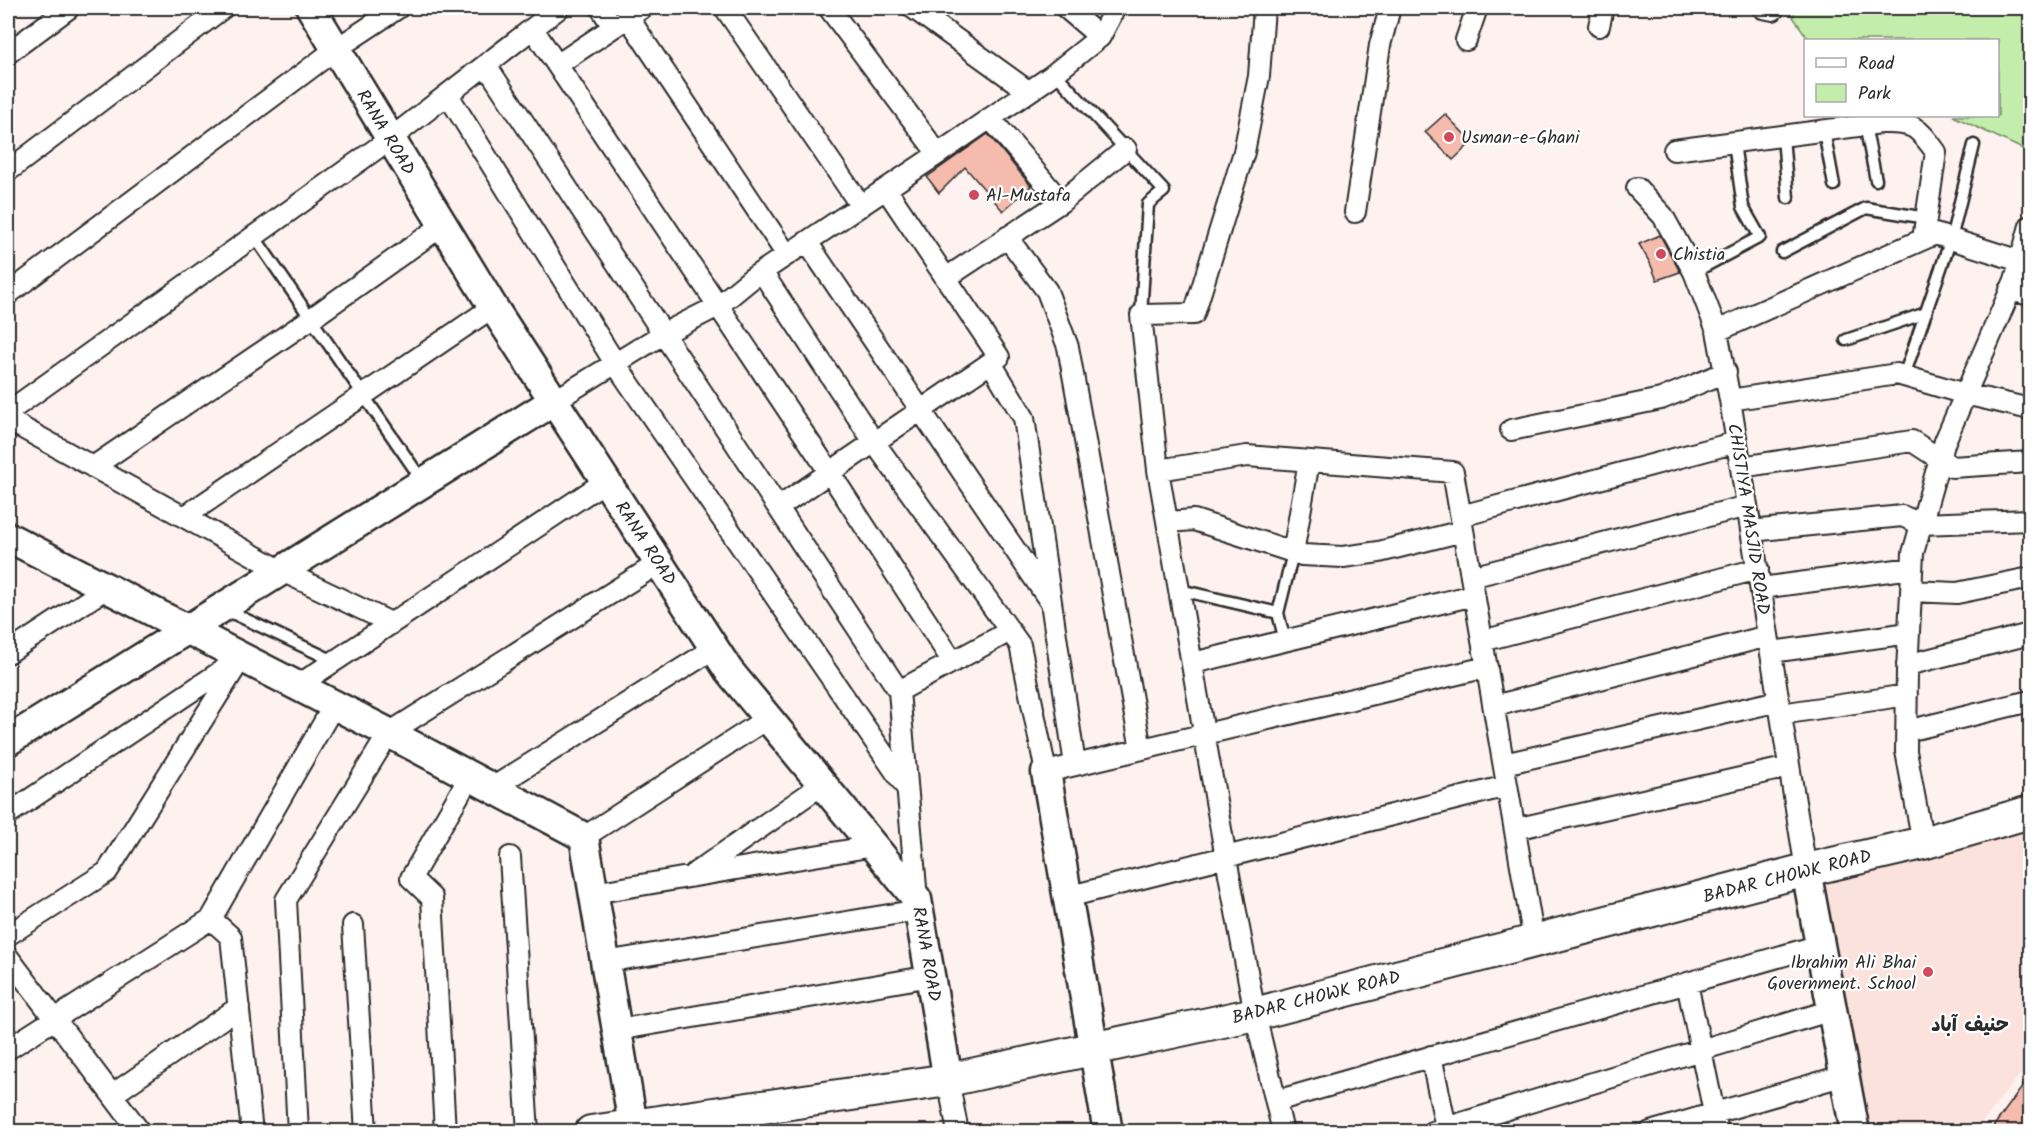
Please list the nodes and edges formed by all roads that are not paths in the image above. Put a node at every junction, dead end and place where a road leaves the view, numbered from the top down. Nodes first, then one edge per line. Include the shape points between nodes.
1 (69, 8) edge
2 (223, 8) edge
3 (311, 8) edge
4 (398, 8) edge
5 (559, 8) edge
6 (601, 8) edge
7 (725, 8) edge
8 (829, 8) edge
9 (913, 8) edge
10 (1066, 8) edge
11 (1115, 8) edge
12 (1264, 8) edge
13 (1390, 8) edge
14 (1477, 8) edge
15 (627, 17) edge
16 (533, 29) junction
17 (1100, 37) junction
18 (1466, 40) dead end
19 (336, 49) junction
20 (8, 53) edge
21 (486, 65) junction
22 (557, 65) junction
23 (1055, 73) junction
24 (1028, 92) junction
25 (448, 95) junction
26 (990, 118) junction
27 (1865, 125) junction
28 (1824, 131) junction
29 (1783, 136) junction
30 (390, 139) junction
31 (1734, 143) junction
32 (1974, 145) dead end
33 (1126, 149) junction
34 (1674, 150) dead end
35 (938, 154) junction
36 (8, 171) edge
37 (1876, 180) dead end
38 (1834, 185) dead end
39 (886, 189) junction
40 (1636, 189) dead end
41 (1788, 198) dead end
42 (1061, 202) junction
43 (861, 206) junction
44 (1355, 212) dead end
45 (1926, 218) junction
46 (443, 225) junction
47 (2031, 226) edge
48 (254, 236) junction
49 (1007, 237) junction
50 (1923, 239) junction
51 (1951, 239) junction
52 (807, 242) junction
53 (1782, 252) dead end
54 (787, 255) junction
55 (2020, 261) junction
56 (762, 272) junction
57 (1694, 272) junction
58 (946, 278) junction
59 (2010, 290) junction
60 (8, 294) edge
61 (2031, 295) edge
62 (718, 306) junction
63 (493, 307) junction
64 (1926, 313) junction
65 (1141, 315) junction
66 (312, 318) junction
67 (1717, 331) junction
68 (663, 334) junction
69 (1846, 340) dead end
70 (615, 363) junction
71 (991, 363) junction
72 (1726, 372) junction
73 (1904, 376) junction
74 (1965, 394) junction
75 (364, 395) junction
76 (1730, 400) junction
77 (554, 401) junction
78 (2031, 409) edge
79 (921, 411) junction
80 (8, 412) edge
81 (8, 420) edge
82 (1511, 430) dead end
83 (874, 442) junction
84 (1737, 442) junction
85 (1940, 459) junction
86 (1309, 461) junction
87 (2031, 462) edge
88 (93, 467) junction
89 (1741, 467) junction
90 (1158, 470) junction
91 (830, 473) junction
92 (606, 480) junction
93 (424, 483) junction
94 (1748, 506) junction
95 (779, 507) junction
96 (184, 517) junction
97 (2031, 520) edge
98 (1168, 522) junction
99 (1462, 524) junction
100 (1921, 524) junction
101 (1751, 531) junction
102 (10, 542) edge
103 (1293, 553) junction
104 (659, 563) junction
105 (1912, 568) junction
106 (282, 571) junction
107 (2031, 578) edge
108 (1759, 579) junction
109 (1473, 586) junction
110 (107, 588) junction
111 (1180, 590) junction
112 (1911, 591) junction
113 (1051, 603) junction
114 (223, 609) junction
115 (1278, 613) junction
116 (391, 623) junction
117 (189, 630) junction
118 (1010, 631) junction
119 (1909, 633) junction
120 (2031, 634) edge
121 (1285, 641) junction
122 (1482, 641) junction
123 (1770, 644) junction
124 (715, 648) junction
125 (8, 653) edge
126 (242, 657) junction
127 (334, 661) junction
128 (953, 662) junction
129 (1193, 663) junction
130 (1907, 665) junction
131 (1487, 667) junction
132 (297, 686) junction
133 (899, 690) junction
134 (1907, 695) junction
135 (2031, 701) edge
136 (334, 705) junction
137 (1494, 706) junction
138 (1780, 708) junction
139 (768, 718) junction
140 (1907, 731) junction
141 (389, 733) junction
142 (1205, 735) junction
143 (8, 741) edge
144 (1141, 749) junction
145 (1503, 764) junction
146 (1075, 765) junction
147 (1789, 767) junction
148 (1046, 772) junction
149 (481, 782) junction
150 (823, 784) junction
151 (1508, 786) junction
152 (908, 790) junction
153 (2031, 813) edge
154 (8, 814) edge
155 (1515, 829) junction
156 (584, 837) junction
157 (1923, 843) junction
158 (874, 846) junction
159 (510, 857) dead end
160 (1226, 858) junction
161 (1806, 870) junction
162 (691, 877) junction
163 (593, 893) junction
164 (1067, 897) junction
165 (918, 904) junction
166 (211, 919) junction
167 (353, 925) dead end
168 (8, 935) edge
169 (1534, 941) junction
170 (1820, 945) junction
171 (8, 957) edge
172 (605, 962) junction
173 (931, 976) junction
174 (1688, 983) junction
175 (239, 1007) junction
176 (1832, 1010) junction
177 (1255, 1014) junction
178 (55, 1020) junction
179 (617, 1030) junction
180 (8, 1049) edge
181 (1092, 1049) junction
182 (1701, 1050) junction
183 (1431, 1056) junction
184 (1845, 1075) junction
185 (948, 1080) junction
186 (112, 1095) junction
187 (1276, 1101) junction
188 (1716, 1122) edge
189 (633, 1128) edge
190 (1442, 1130) edge
191 (140, 1131) edge
192 (252, 1131) edge
193 (298, 1131) edge
194 (366, 1131) edge
195 (445, 1131) edge
196 (528, 1131) edge
197 (591, 1131) edge
198 (958, 1131) edge
199 (1108, 1131) edge
200 (1283, 1131) edge
201 (1650, 1131) edge
202 (1856, 1131) edge

1 - 20 street
2 - 36 street
3 - 19 street, RANA ROAD
4 - 19 street
5 - 16 street
6 - 15 street
7 - 43 street
8 - 35 street
9 - 24 street
10 - 17 street
11 - 17 street
12 - 65 street via 1258,76 1244,152 1194,314
13 - 44 street via 1380,45
14 - 18 street
15 - 22 street
15 - 54 street
16 - 21 street
16 - 22 street
17 - 23 street
19 - 30 street, RANA ROAD
19 - 60 street
21 - 25 street
21 - 68 street
22 - 62 street
23 - 24 street
23 - 33 lane
24 - 26 street
25 - 30 street
25 - 70 street
26 - 35 street
26 - 42 street
27 - 28 street
27 - 37 lane
27 - 45 street via 1905,122 1936,152
28 - 29 street
28 - 38 lane
29 - 31 street
29 - 41 lane
30 - 46 street, RANA ROAD
30 - 48 street
31 - 34 street
31 - 57 lane via 1743,207 1761,237
32 - 51 lane
33 - 42 street
33 - 65 lane via 1164,191 1149,204
35 - 39 street
39 - 43 street
39 - 58 street
40 - 57 street, CHISTIYA MASJID ROAD via 1663,216
42 - 49 street
43 - 52 street
45 - 50 street
45 - 53 lane via 1866,208
46 - 63 street, RANA ROAD
46 - 66 street
47 - 55 street
48 - 66 lane
48 - 80 street
49 - 58 street
49 - 144 street via 1047,291 1068,347
50 - 51 street via 1935,234
50 - 67 street
51 - 55 street
51 - 64 lane
52 - 54 street
52 - 79 street
54 - 56 street
55 - 59 street
56 - 62 street
56 - 83 street
57 - 67 street, CHISTIYA MASJID ROAD
58 - 71 street via 999,357
59 - 61 street
59 - 74 street
62 - 68 street
62 - 91 street
63 - 75 street
63 - 77 street, RANA ROAD
64 - 69 lane
64 - 73 lane
65 - 90 street
66 - 75 lane
66 - 88 street
67 - 72 street, CHISTIYA MASJID ROAD
68 - 70 street
68 - 95 street
70 - 77 street
70 - 152 street
71 - 79 street
71 - 113 street via 1024,418
72 - 76 street, CHISTIYA MASJID ROAD
72 - 82 street via 1661,399
73 - 74 street
73 - 76 street
74 - 78 street
74 - 85 street
75 - 93 lane
75 - 96 street
76 - 84 street, CHISTIYA MASJID ROAD
77 - 92 street, RANA ROAD
77 - 93 street
79 - 83 street
79 - 113 street
81 - 88 street
83 - 91 street
83 - 118 street
84 - 89 street, CHISTIYA MASJID ROAD
84 - 99 street
85 - 87 street via 1952,467
85 - 89 street via 1912,441
85 - 100 street
86 - 90 street via 1247,456
86 - 99 street via 1453,472
86 - 103 street
88 - 96 street
89 - 94 street, CHISTIYA MASJID ROAD
90 - 98 street
91 - 95 street
91 - 128 street
92 - 104 street, RANA ROAD
92 - 116 street
93 - 106 street
94 - 101 street, CHISTIYA MASJID ROAD
94 - 109 street
95 - 133 street
96 - 106 street
97 - 100 street
98 - 103 street via 1194,520
98 - 111 street
99 - 103 street via 1370,554 1343,557
99 - 109 street
100 - 101 street via 1902,516
100 - 105 street
101 - 108 street, CHISTIYA MASJID ROAD
102 - 110 street
103 - 115 lane
104 - 124 street, RANA ROAD
104 - 141 street
105 - 108 street
105 - 112 street
106 - 114 street
106 - 116 street
107 - 112 street via 1957,594
108 - 122 street
108 - 123 street, CHISTIYA MASJID ROAD
109 - 121 street
109 - 122 street
110 - 117 street
110 - 125 street
111 - 115 lane
111 - 129 street
112 - 119 street
113 - 146 street
114 - 117 street
114 - 127 lane
115 - 121 lane
116 - 127 street
117 - 126 street
117 - 143 street
118 - 128 street
118 - 148 street via 1020,645
119 - 123 street
119 - 130 street
120 - 130 street
121 - 129 street
122 - 131 street
123 - 137 street
123 - 138 street, CHISTIYA MASJID ROAD
124 - 139 street, RANA ROAD
124 - 149 street
126 - 132 street
126 - 154 street
126 - 168 street via 107,872
127 - 132 street
128 - 133 street
129 - 142 street
130 - 134 street
131 - 137 street
131 - 142 street
132 - 136 street
133 - 152 street
134 - 138 street
134 - 140 street
135 - 140 street
136 - 141 street
136 - 166 street
137 - 145 street
138 - 145 street
138 - 147 street, CHISTIYA MASJID ROAD
139 - 150 street, RANA ROAD
139 - 156 street
140 - 157 street via 1906,751
141 - 149 street
141 - 193 street via 286,900
142 - 144 street
142 - 160 street
144 - 146 street
145 - 151 street
146 - 148 street
147 - 155 street
147 - 161 street, CHISTIYA MASJID ROAD
148 - 164 street
149 - 156 street
149 - 195 street via 411,878 432,898
150 - 158 street, RANA ROAD
150 - 162 street
151 - 155 street
151 - 160 street
152 - 165 street
153 - 157 main road, BADAR CHOWK ROAD
155 - 169 street
156 - 163 street
157 - 161 main road, BADAR CHOWK ROAD
158 - 162 street
158 - 165 street, RANA ROAD
159 - 196 street
160 - 164 street
160 - 177 street
161 - 169 main road, BADAR CHOWK ROAD
161 - 170 street
162 - 163 street
163 - 172 street
164 - 181 street
165 - 172 street
165 - 173 street, RANA ROAD
166 - 175 street via 231,937
166 - 178 street
167 - 194 street
169 - 177 main road, BADAR CHOWK ROAD
170 - 174 street
170 - 176 street
171 - 178 street
172 - 179 street
173 - 179 street
173 - 185 street, RANA ROAD
174 - 182 street
174 - 183 street
175 - 186 street
175 - 192 street
176 - 182 street
176 - 184 street
177 - 181 main road, BADAR CHOWK ROAD
177 - 187 street
178 - 180 street
178 - 186 street
179 - 189 street
181 - 185 main road, BADAR CHOWK ROAD
181 - 199 street
182 - 188 street
182 - 190 street
183 - 187 street
183 - 190 street
184 - 188 street
184 - 202 street
185 - 189 main road, BADAR CHOWK ROAD
185 - 198 street
186 - 191 street
187 - 200 street
188 - 201 street
189 - 197 main road, BADAR CHOWK ROAD

